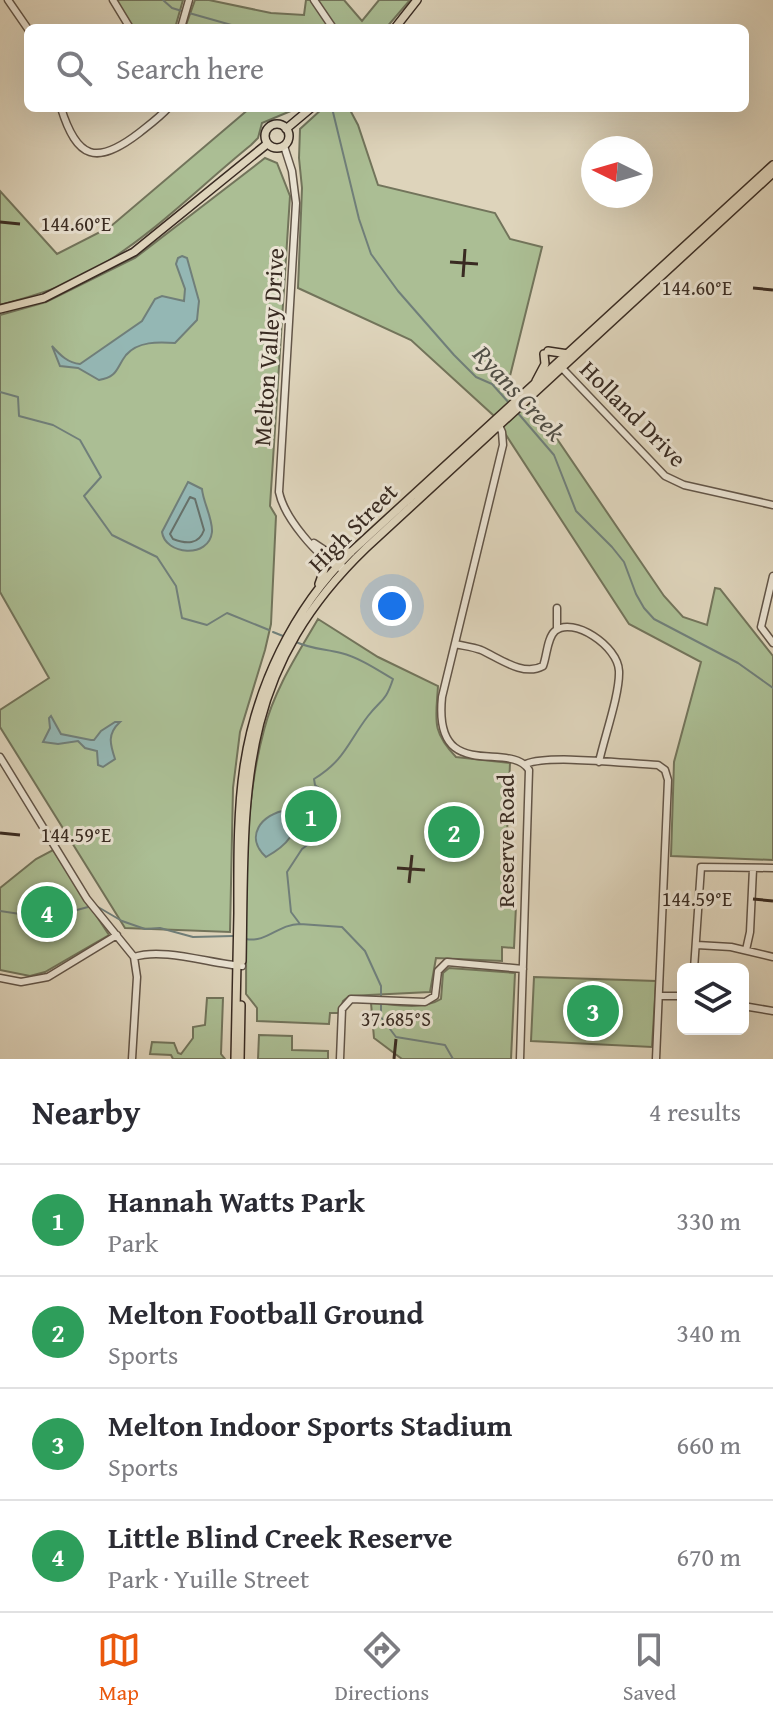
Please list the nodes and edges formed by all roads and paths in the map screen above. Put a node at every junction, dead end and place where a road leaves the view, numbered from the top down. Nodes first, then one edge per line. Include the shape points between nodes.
1 (8, 0) edge
2 (113, 0) edge
3 (189, 0) edge
4 (314, 0) edge
5 (417, 0) edge
6 (25, 24) edge
7 (128, 24) edge
8 (182, 24) edge
9 (330, 24) edge
10 (398, 24) edge
11 (62, 112) edge
12 (163, 112) edge
13 (306, 112) edge
14 (286, 129) junction
15 (267, 144) junction
16 (284, 146) junction
17 (773, 165) edge
18 (773, 173) edge
19 (0, 309) edge
20 (568, 354) junction
21 (560, 366) junction
22 (533, 387) junction
23 (513, 410) junction
24 (496, 426) junction
25 (773, 505) edge
26 (351, 552) junction
27 (324, 553) junction
28 (340, 566) junction
29 (773, 576) edge
30 (306, 607) junction
31 (557, 608) dead end
32 (557, 629) junction
33 (291, 636) junction
34 (773, 643) edge
35 (455, 644) junction
36 (0, 757) edge
37 (599, 762) junction
38 (526, 764) junction
39 (773, 868) edge
40 (753, 869) junction
41 (117, 935) junction
42 (697, 945) junction
43 (746, 950) junction
44 (773, 957) edge
45 (135, 960) junction
46 (695, 963) edge
47 (239, 966) junction
48 (523, 969) junction
49 (0, 978) edge
50 (659, 996) junction
51 (677, 996) edge
52 (749, 1007) edge
53 (773, 1011) edge
54 (132, 1059) edge
55 (238, 1059) edge
56 (340, 1059) edge
57 (520, 1059) edge
58 (656, 1059) edge

1 - 6 street
2 - 7 street
3 - 8 street
4 - 9 street
5 - 10 main road
11 - 12 street via 76,143 105,153 118,149
13 - 14 main road
14 - 15 main road via 278,124 269,127
14 - 16 main road
15 - 16 main road
15 - 19 main road via 134,252 44,298
16 - 27 street, Melton Valley Drive via 296,203 279,492 291,520
17 - 20 main road, High Street
18 - 21 main road, High Street
20 - 21 main road, High Street
20 - 22 main road via 546,353
21 - 22 main road, High Street
21 - 23 main road, High Street
21 - 25 street, Holland Drive via 665,476
22 - 23 main road, High Street
23 - 24 main road, High Street
24 - 26 main road, High Street
24 - 28 main road, High Street
24 - 35 street, Reserve Road via 501,450
26 - 27 main road
26 - 28 main road, High Street
27 - 28 street, Melton Valley Drive
27 - 30 main road via 324,574
28 - 30 main road, High Street
28 - 33 main road, High Street
29 - 34 street via 761,624
30 - 33 main road, High Street
31 - 32 street
32 - 35 street via 537,670
32 - 37 street via 599,638 619,668
33 - 47 main road, High Street via 261,697 244,769
35 - 38 street, Reserve Road via 441,709 448,737 472,756
36 - 41 street via 87,899
37 - 38 street
37 - 50 street via 658,765 668,780
38 - 48 street, Reserve Road via 530,778
39 - 40 street
40 - 42 street via 701,867
40 - 43 street
41 - 45 street
41 - 49 street via 48,977 21,982
42 - 43 street
42 - 46 street
43 - 44 street
45 - 47 street via 144,954
45 - 54 street
47 - 55 main road, High Street
48 - 56 street via 447,962 438,971 435,996 425,1002 347,1001 342,1009
48 - 57 street, Reserve Road
50 - 51 street
50 - 58 street
52 - 53 street

